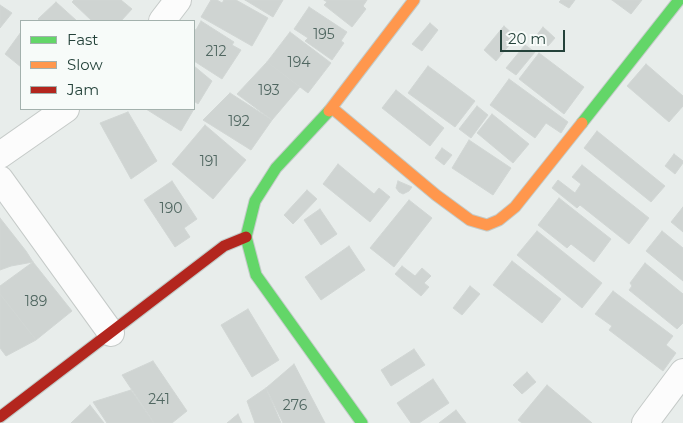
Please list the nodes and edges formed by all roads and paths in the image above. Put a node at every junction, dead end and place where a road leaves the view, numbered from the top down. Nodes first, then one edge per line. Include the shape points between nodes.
1 (178, 0) edge
2 (414, 0) edge
3 (679, 0) edge
4 (163, 20) edge
5 (332, 108) junction
6 (65, 110) edge
7 (0, 155) edge
8 (0, 179) edge
9 (246, 238) junction
10 (111, 334) junction
11 (683, 372) edge
12 (0, 417) edge
13 (362, 423) edge
14 (645, 423) edge

1 - 4 street
2 - 5 street
3 - 5 street via 515,207 487,225 470,220 436,195
5 - 9 street via 276,168 256,201
6 - 7 street
8 - 10 street
9 - 10 street via 224,246
9 - 13 street via 256,275
10 - 12 street
11 - 14 street

